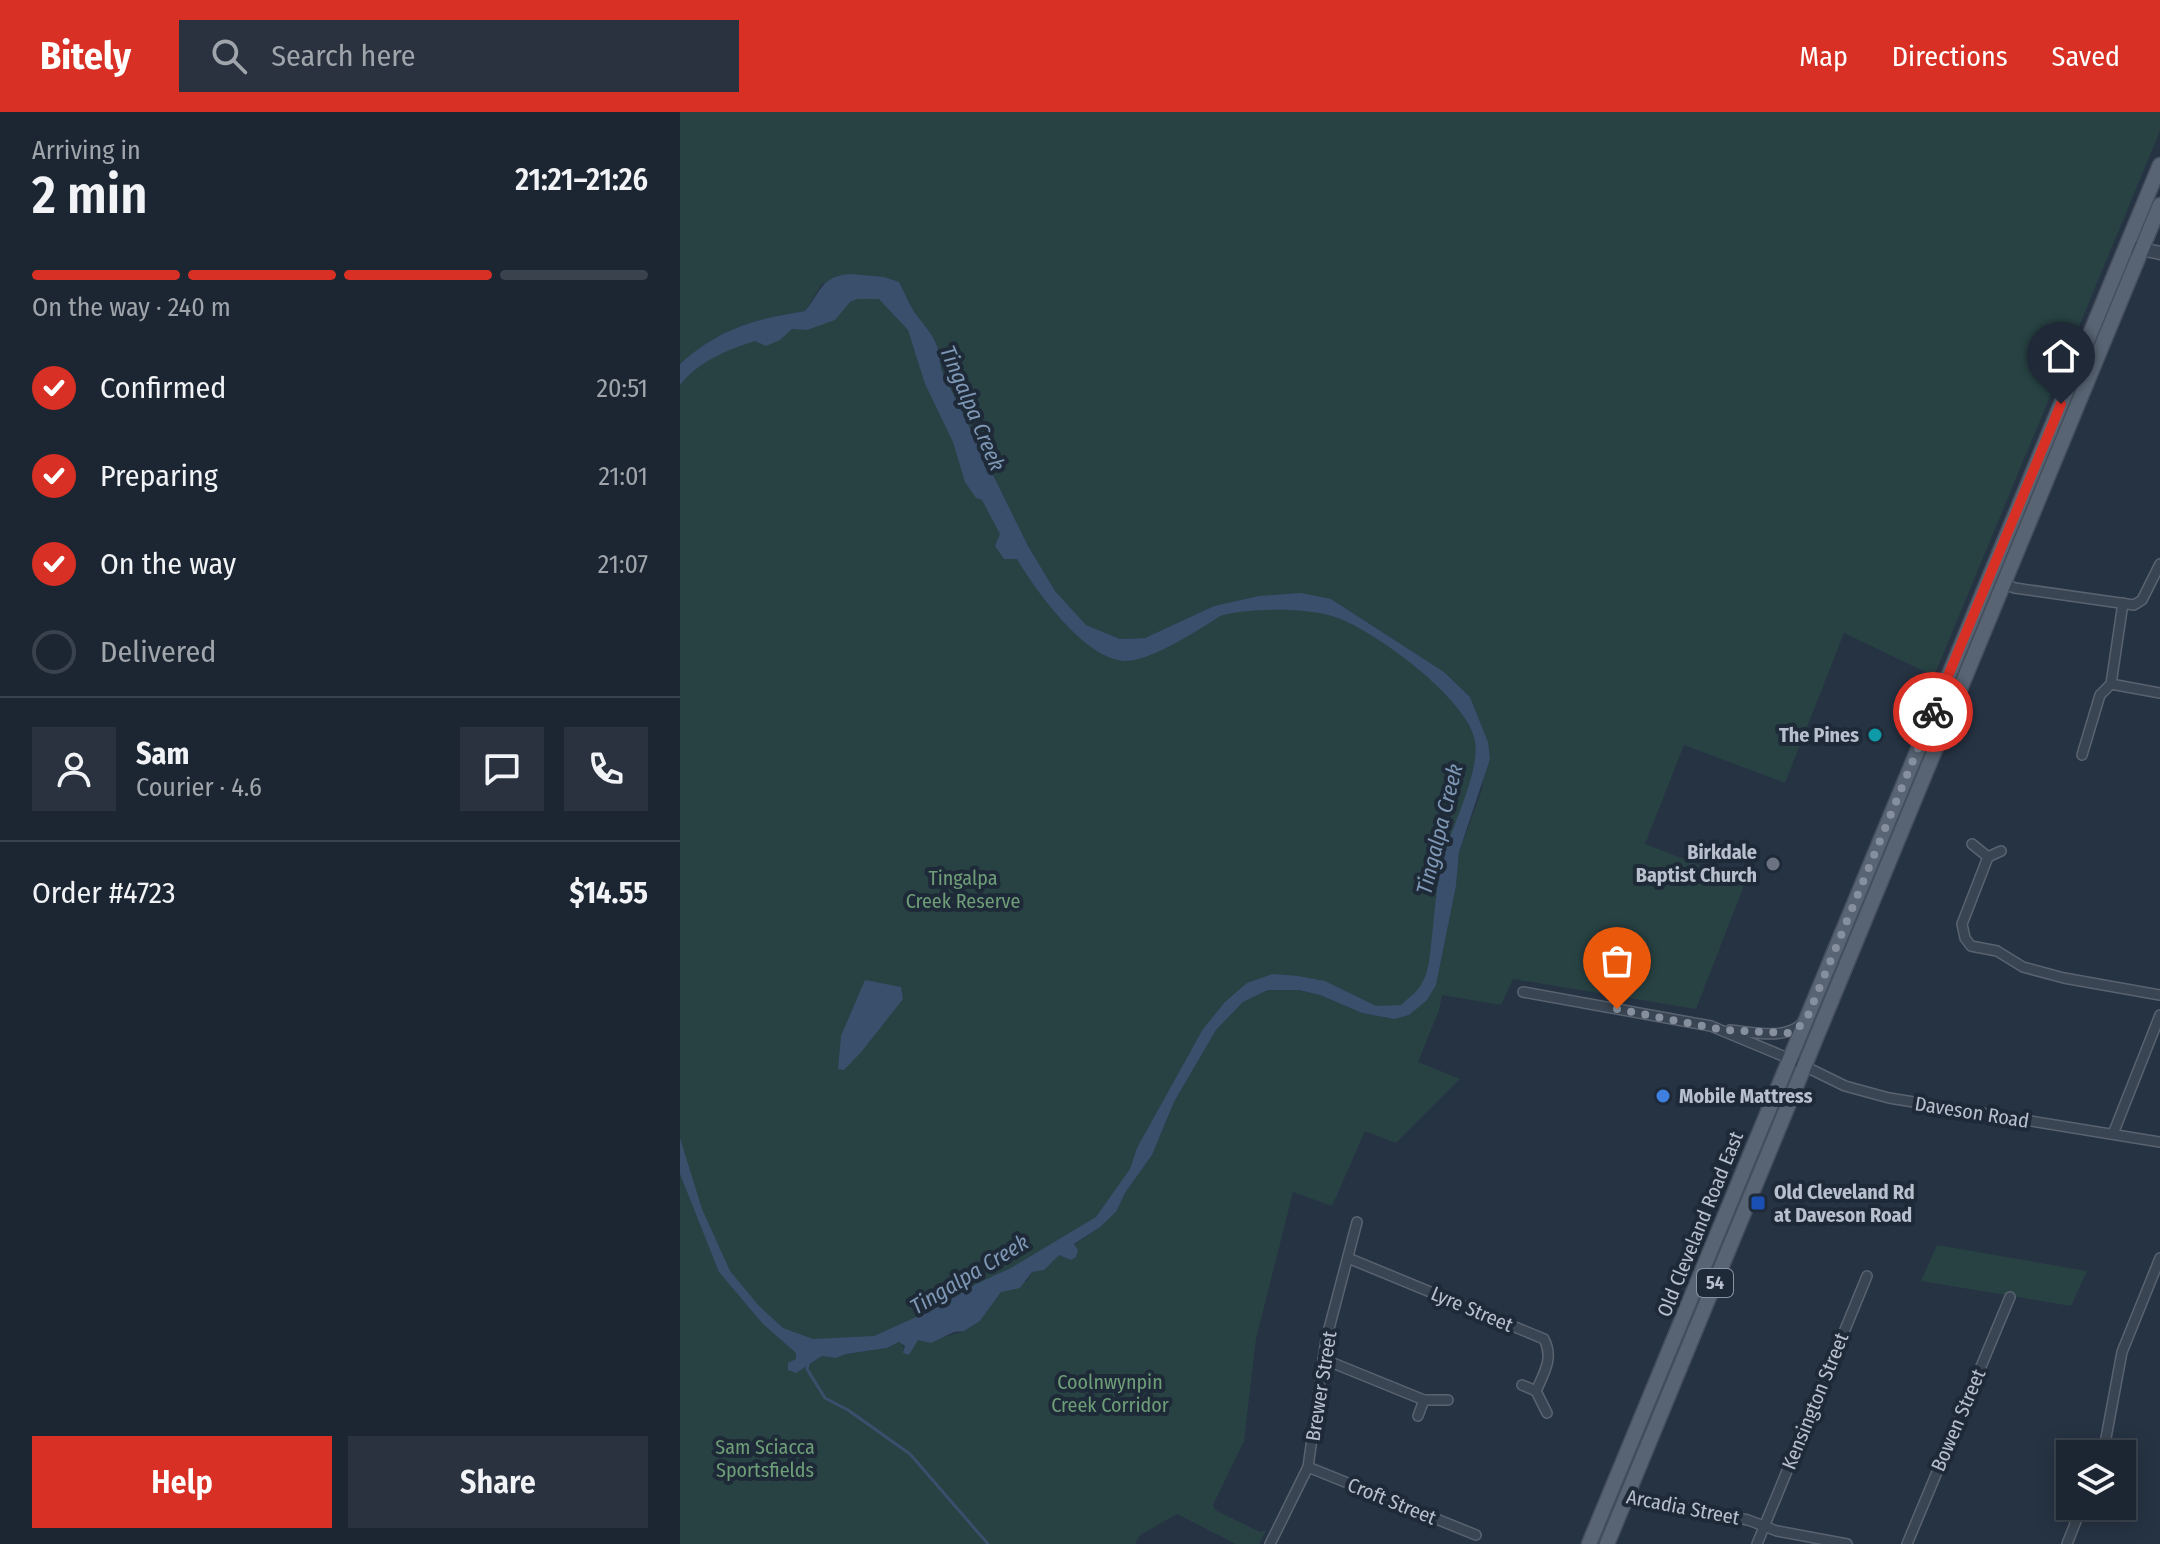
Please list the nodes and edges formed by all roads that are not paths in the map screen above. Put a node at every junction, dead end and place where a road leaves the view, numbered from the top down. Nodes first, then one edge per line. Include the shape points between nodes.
1 (2160, 165) edge
2 (2160, 205) edge
3 (2134, 248) junction
4 (2160, 253) edge
5 (2160, 564) edge
6 (1988, 579) junction
7 (2004, 584) junction
8 (2156, 584) edge
9 (2123, 603) junction
10 (2111, 684) junction
11 (2160, 693) edge
12 (2082, 755) dead end
13 (1972, 844) dead end
14 (2001, 851) dead end
15 (1988, 857) junction
16 (1523, 992) dead end
17 (2160, 995) edge
18 (2160, 1015) edge
19 (1807, 1018) junction
20 (1723, 1030) junction
21 (1790, 1059) junction
22 (1804, 1067) junction
23 (2113, 1134) junction
24 (2160, 1142) edge
25 (1357, 1222) dead end
26 (1348, 1258) junction
27 (2160, 1258) edge
28 (1867, 1276) dead end
29 (2010, 1297) dead end
30 (1323, 1359) junction
31 (1522, 1385) dead end
32 (1536, 1391) junction
33 (1424, 1400) junction
34 (1448, 1400) dead end
35 (1547, 1413) dead end
36 (1418, 1416) dead end
37 (2106, 1440) edge
38 (1308, 1467) junction
39 (1611, 1492) junction
40 (1626, 1498) junction
41 (2076, 1520) edge
42 (1765, 1527) junction
43 (1476, 1535) dead end
44 (1270, 1544) edge
45 (1589, 1544) edge
46 (1607, 1544) edge
47 (1757, 1544) edge
48 (1847, 1544) edge
49 (1907, 1544) edge
50 (2067, 1544) edge

1 - 3 main road, Old Cleveland Road East / 54
2 - 3 main road, Old Cleveland Road East / 54
3 - 4 street
3 - 6 main road, Old Cleveland Road East / 54
3 - 7 main road, Old Cleveland Road East / 54
5 - 8 street
6 - 7 street
6 - 19 main road, Old Cleveland Road East / 54
7 - 9 street
7 - 22 main road, Old Cleveland Road East / 54
8 - 9 street via 2134,605
9 - 10 street
10 - 11 street
10 - 12 street via 2100,695
13 - 15 street
14 - 15 street
15 - 17 street via 1962,924 1971,946 2064,978
16 - 20 street
18 - 23 street
19 - 20 street via 1788,1033
19 - 21 main road, Old Cleveland Road East / 54
20 - 21 street, Daveson Road
21 - 22 street, Daveson Road
21 - 39 main road, Old Cleveland Road East / 54
22 - 23 street, Daveson Road via 1889,1098
22 - 40 main road, Old Cleveland Road East / 54
23 - 24 street, Daveson Road
25 - 26 street, Brewer Street
26 - 30 street, Brewer Street
26 - 32 street, Lyre Street via 1544,1339 1549,1361
27 - 37 street via 2122,1352
28 - 42 street, Kensington Street
29 - 49 street, Bowen Street
30 - 33 street
30 - 38 street, Brewer Street
31 - 32 street
32 - 35 street
33 - 34 street
33 - 36 street
38 - 43 street, Croft Street
38 - 44 street, Brewer Street
39 - 40 street, Arcadia Street
39 - 45 main road, Old Cleveland Road East / 54
40 - 42 street, Arcadia Street
40 - 46 main road, Old Cleveland Road East / 54
41 - 50 street
42 - 47 street, Kensington Street
42 - 48 street, Arcadia Street

